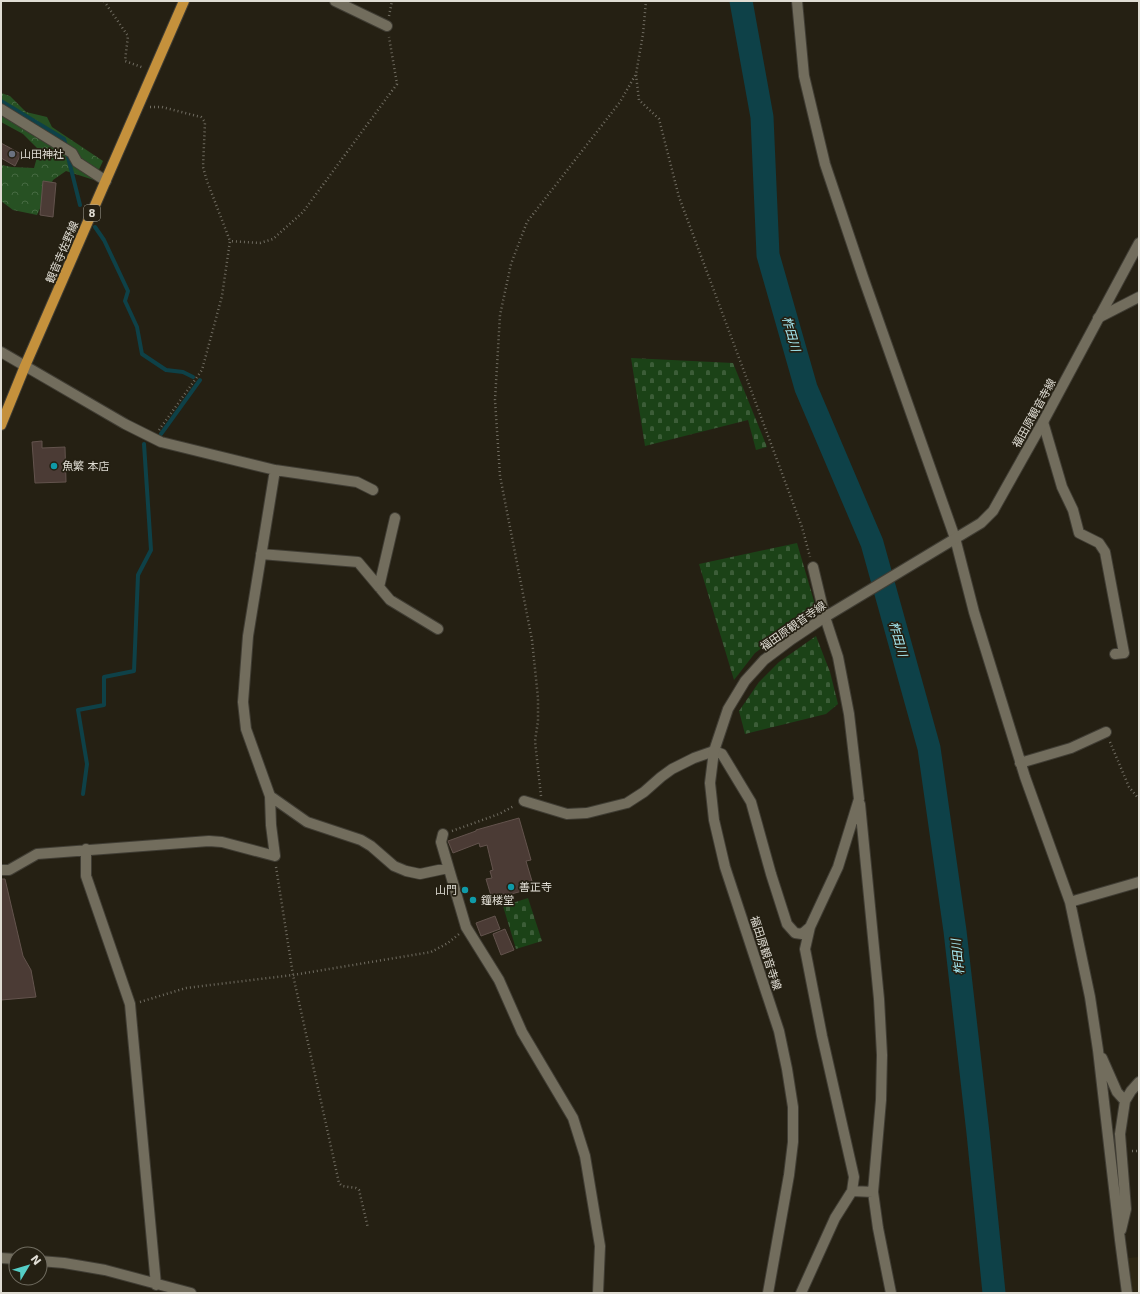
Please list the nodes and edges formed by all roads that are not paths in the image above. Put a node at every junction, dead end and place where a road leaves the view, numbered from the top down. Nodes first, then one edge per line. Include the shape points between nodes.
1 (184, 1) edge
2 (335, 1) edge
3 (797, 1) edge
4 (387, 26) road end
5 (1, 108) edge
6 (106, 181) junction
7 (1139, 243) edge
8 (1139, 297) edge
9 (1098, 318) junction
10 (1, 352) edge
11 (25, 366) junction
12 (1043, 422) junction
13 (1, 425) edge
14 (275, 470) junction
15 (373, 490) dead end
16 (395, 518) dead end
17 (955, 538) junction
18 (261, 554) junction
19 (813, 567) road end
20 (379, 586) junction
21 (825, 617) junction
22 (438, 629) dead end
23 (1115, 654) dead end
24 (1106, 732) road end
25 (714, 751) junction
26 (1020, 763) junction
27 (270, 796) junction
28 (859, 799) junction
29 (524, 801) road end
30 (443, 834) road end
31 (86, 850) junction
32 (448, 868) junction
33 (1, 870) edge
34 (1139, 882) edge
35 (1070, 902) junction
36 (810, 927) junction
37 (1098, 1050) junction
38 (1139, 1082) edge
39 (1126, 1101) junction
40 (852, 1191) junction
41 (873, 1192) junction
42 (1120, 1240) junction
43 (48, 1262) edge
44 (156, 1284) junction
45 (191, 1293) edge
46 (598, 1293) edge
47 (768, 1293) edge
48 (801, 1293) edge
49 (892, 1293) edge
50 (1127, 1293) edge

1 - 6 main road, 観音寺佐野線 / 8
2 - 4 street
3 - 17 street via 804,76 825,164
5 - 6 street via 72,153 78,162
6 - 11 main road, 観音寺佐野線 / 8
7 - 9 street, 福田原観音寺線
8 - 9 street
9 - 12 street, 福田原観音寺線
10 - 11 street
11 - 13 main road, 観音寺佐野線 / 8
11 - 14 street via 124,424 161,442
12 - 17 street, 福田原観音寺線 via 993,511 981,523
12 - 23 street via 1079,533 1099,543 1105,552 1124,653
14 - 15 street via 357,482
14 - 18 street
16 - 20 street
17 - 21 street, 福田原観音寺線
17 - 26 street via 974,612
18 - 20 street via 358,562
18 - 27 street via 248,636 243,702 246,729
19 - 21 street
20 - 22 street via 390,600
21 - 25 street, 福田原観音寺線 via 764,660 745,681 728,709
21 - 28 street via 838,657 849,714
24 - 26 street via 1071,748
25 - 29 street via 672,769 627,804 587,814 567,814
25 - 36 street via 722,754 751,802 787,924 795,933 802,934
25 - 47 street, 福田原観音寺線 via 710,783 714,820 725,867 779,1032 792,1107 793,1142 789,1175
26 - 35 street
27 - 31 street via 275,856 209,841
27 - 32 street via 307,822 362,840 394,866 406,871 420,874
28 - 36 street via 838,867
28 - 41 street via 879,999 882,1055
30 - 32 street via 441,842
31 - 33 street via 37,854 9,870
31 - 44 street via 86,876 130,1004
32 - 46 street via 466,927 499,980 522,1032 573,1118 585,1156 600,1246
34 - 35 street
35 - 37 street
36 - 40 street via 805,949 854,1177
37 - 39 street via 1117,1092
37 - 42 street
38 - 39 street
39 - 42 street via 1120,1134 1126,1209
40 - 41 street
40 - 48 street via 835,1218
41 - 49 street
42 - 50 street
43 - 44 street via 105,1270
44 - 45 street

